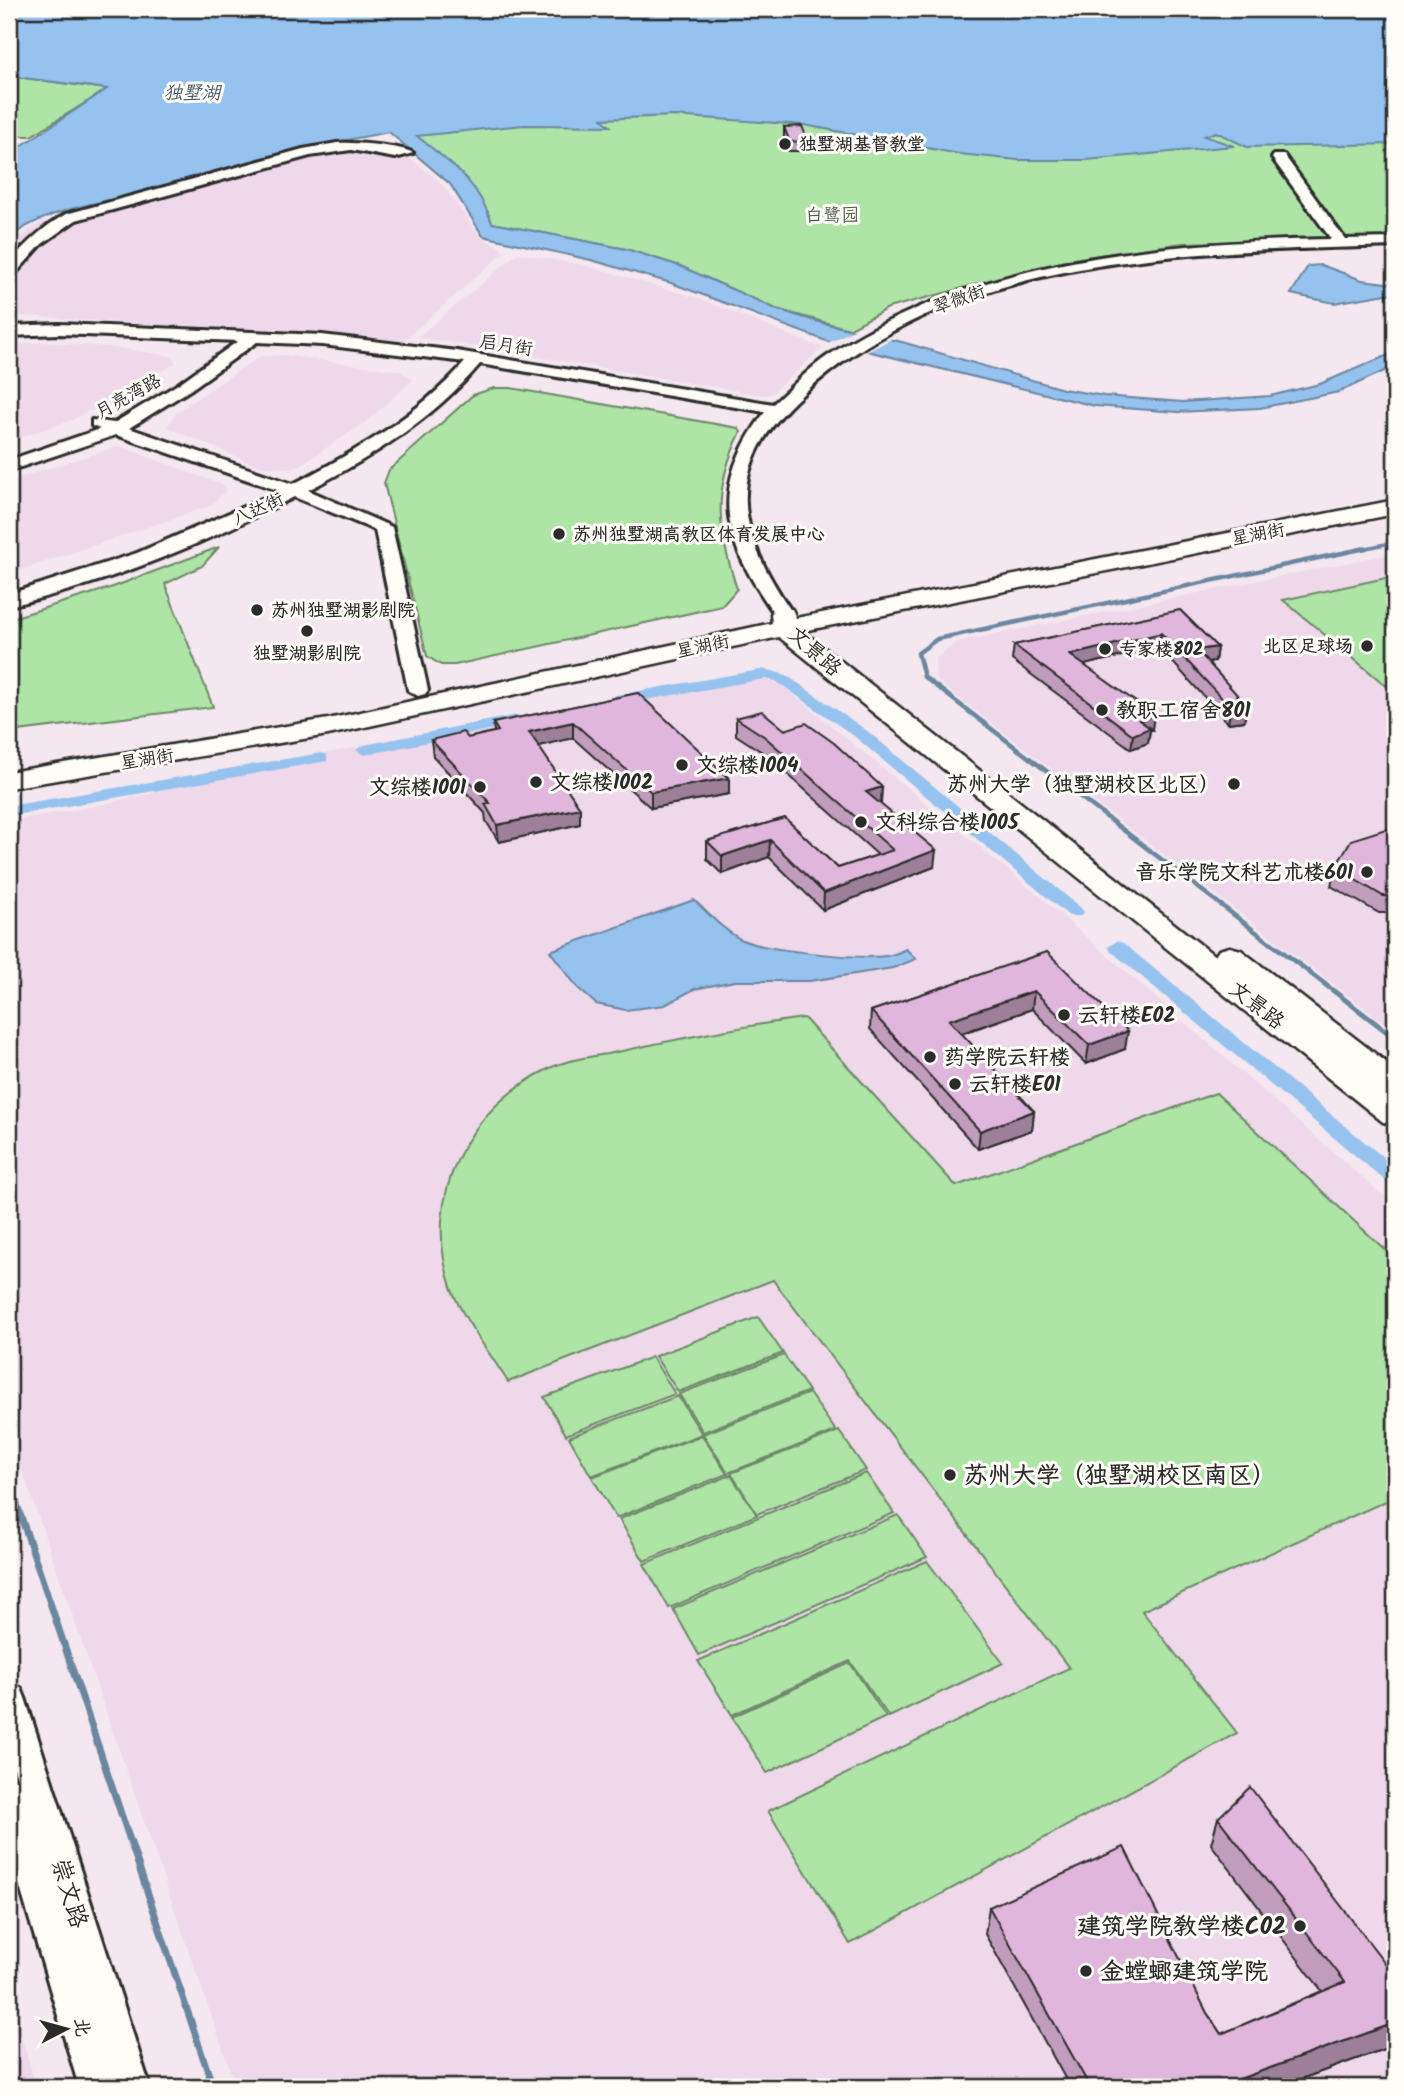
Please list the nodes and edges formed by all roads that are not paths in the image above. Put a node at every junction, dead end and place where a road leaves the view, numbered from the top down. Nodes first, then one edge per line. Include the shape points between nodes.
1 (406, 153) dead end
2 (1279, 158) dead end
3 (1340, 242) junction
4 (1395, 242) edge
5 (9, 272) edge
6 (9, 331) edge
7 (227, 337) junction
8 (249, 340) junction
9 (461, 364) junction
10 (770, 416) junction
11 (98, 422) junction
12 (116, 429) junction
13 (9, 456) edge
14 (9, 466) edge
15 (277, 484) junction
16 (1395, 490) edge
17 (295, 492) junction
18 (1395, 506) edge
19 (9, 587) edge
20 (9, 600) edge
21 (791, 621) junction
22 (418, 690) junction
23 (9, 760) edge
24 (9, 780) edge
25 (1395, 1085) edge
26 (1395, 1114) edge
27 (9, 1698) edge
28 (9, 1793) edge
29 (98, 2087) edge
30 (131, 2087) edge

1 - 5 street via 360,147 318,150 71,217 29,248
2 - 3 street
3 - 4 street, 翠微街
3 - 10 street, 翠微街 via 1208,248 1084,265 972,293 875,333 845,351 805,380
6 - 7 street, 启月街
7 - 8 street, 启月街
7 - 11 street, 月亮湾路 via 165,385
8 - 9 street, 启月街
8 - 12 street, 月亮湾路
9 - 10 street, 启月街
9 - 15 street, 八达街 via 328,460
9 - 17 street, 八达街 via 387,436
10 - 21 street, 翠微街 via 741,464 736,511 749,561
11 - 12 street
11 - 13 street, 月亮湾路
12 - 14 street, 月亮湾路
12 - 15 street
15 - 17 street
15 - 19 street, 八达街 via 143,545
16 - 21 main road, 星湖街
17 - 20 street, 八达街 via 159,552
17 - 22 street via 383,527
18 - 21 main road, 星湖街
21 - 22 main road, 星湖街
21 - 24 main road, 星湖街 via 328,727
21 - 25 main road, 文景路
21 - 26 main road, 文景路
22 - 23 main road, 星湖街
27 - 30 street, 崇文路
28 - 29 street, 崇文路

